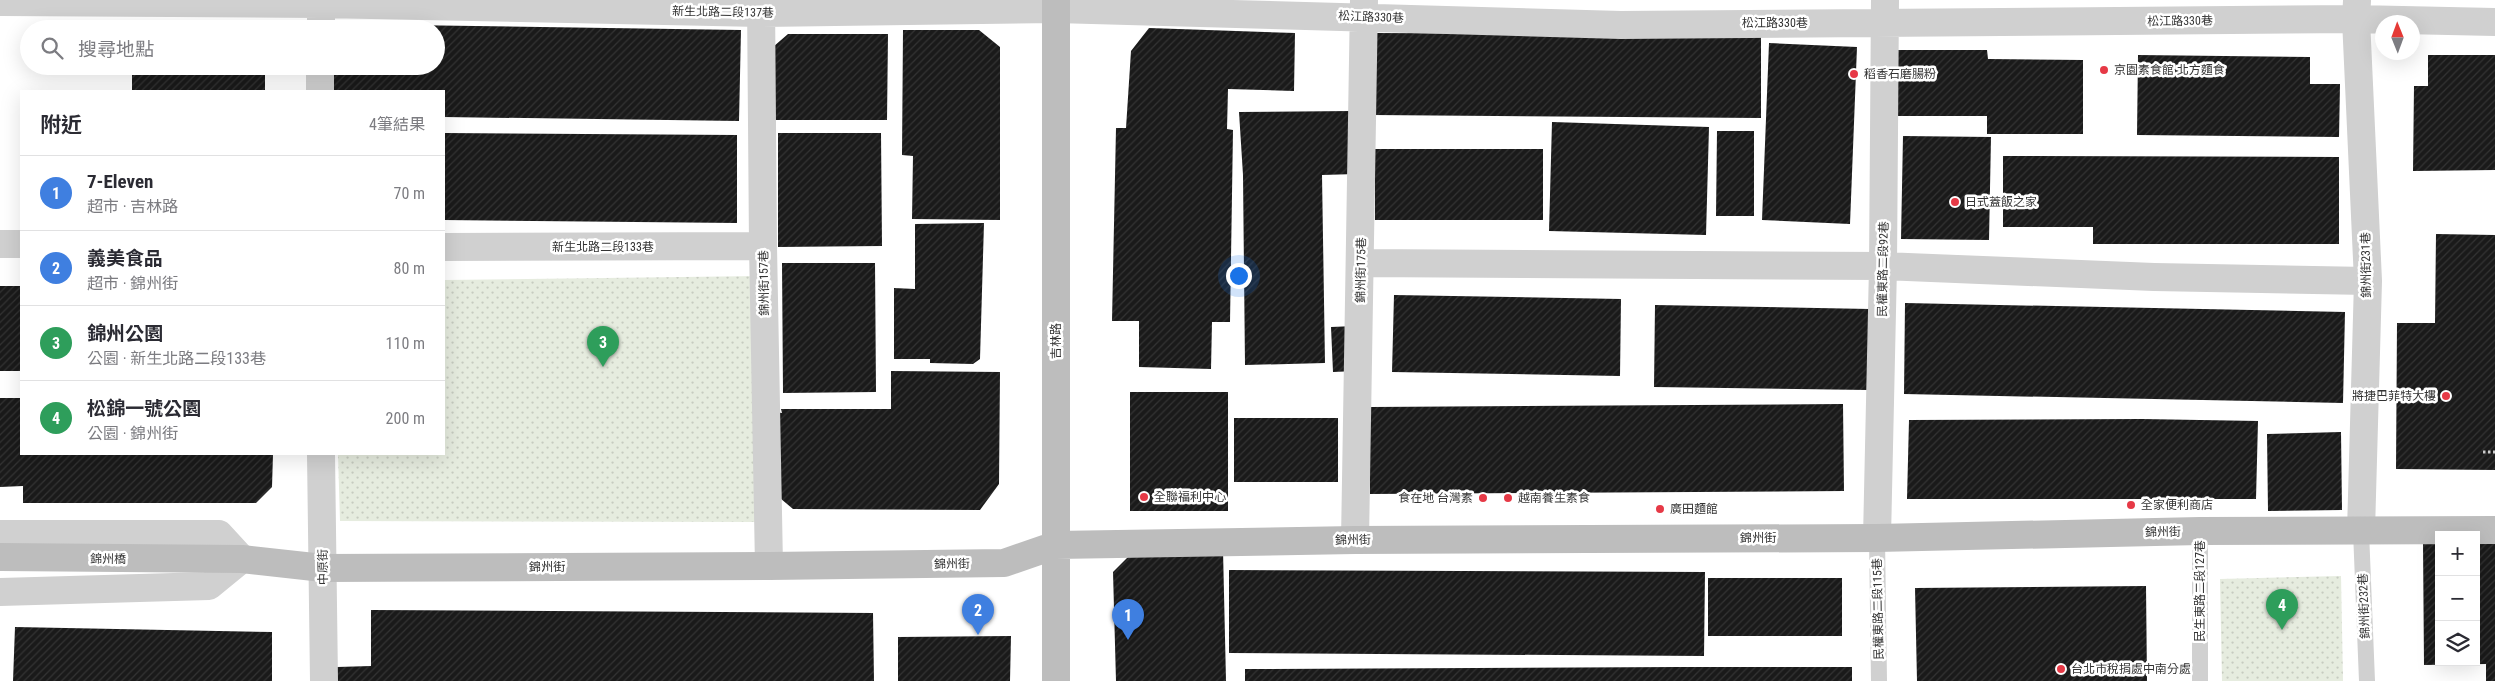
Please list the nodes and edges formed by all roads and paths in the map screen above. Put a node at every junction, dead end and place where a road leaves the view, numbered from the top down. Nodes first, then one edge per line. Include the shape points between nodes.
1 (0, 2) edge
2 (1056, 5) edge
3 (762, 7) edge
4 (1364, 9) edge
5 (2356, 10) edge
6 (321, 11) edge
7 (1885, 11) edge
8 (2495, 22) edge
9 (320, 75) edge
10 (320, 90) edge
11 (0, 244) edge
12 (20, 244) edge
13 (763, 246) junction
14 (445, 247) edge
15 (1361, 263) junction
16 (1883, 266) junction
17 (2368, 281) junction
18 (2483, 452) dead end
19 (2495, 452) edge
20 (321, 455) edge
21 (2495, 530) edge
22 (2200, 531) junction
23 (2361, 531) junction
24 (0, 534) edge
25 (1877, 538) junction
26 (1356, 540) junction
27 (1056, 545) junction
28 (0, 557) edge
29 (242, 559) junction
30 (215, 560) joint
31 (770, 566) junction
32 (324, 568) junction
33 (0, 592) edge
34 (324, 681) edge
35 (1056, 681) edge
36 (1879, 681) edge
37 (2200, 681) edge
38 (2367, 681) edge

1 - 6 street, 新生北路二段137巷
2 - 3 street, 新生北路二段137巷
2 - 4 street, 松江路330巷
2 - 27 street, 吉林路
3 - 6 street, 新生北路二段137巷
3 - 13 street, 錦州街157巷
4 - 7 street, 松江路330巷 via 1621,24
4 - 15 street, 錦州街175巷
5 - 7 street, 松江路330巷
5 - 8 street, 松江路330巷
5 - 17 street, 錦州街231巷
7 - 16 street, 民權東路二段92巷
9 - 10 street
11 - 12 street
13 - 14 street, 新生北路二段133巷
13 - 31 street, 錦州街157巷
15 - 16 street
15 - 26 street, 錦州街175巷
16 - 17 street via 2154,277
16 - 25 street, 民權東路二段92巷
17 - 23 street, 錦州街231巷
18 - 19 path
20 - 32 street, 中原街
21 - 23 street, 錦州街
22 - 23 street, 錦州街
22 - 25 street, 錦州街
22 - 37 lane, 民生東路二段127巷
23 - 38 lane, 錦州街232巷
24 - 29 street via 219,534
25 - 26 street, 錦州街
25 - 36 lane, 民權東路二段115巷
26 - 27 street, 錦州街
27 - 31 street, 錦州街 via 1004,563
27 - 35 street, 吉林路
28 - 30 street, 錦州橋
29 - 30 street, 錦州街
29 - 32 street, 錦州街
29 - 33 street via 209,586
31 - 32 street, 錦州街
32 - 34 street, 中原街

